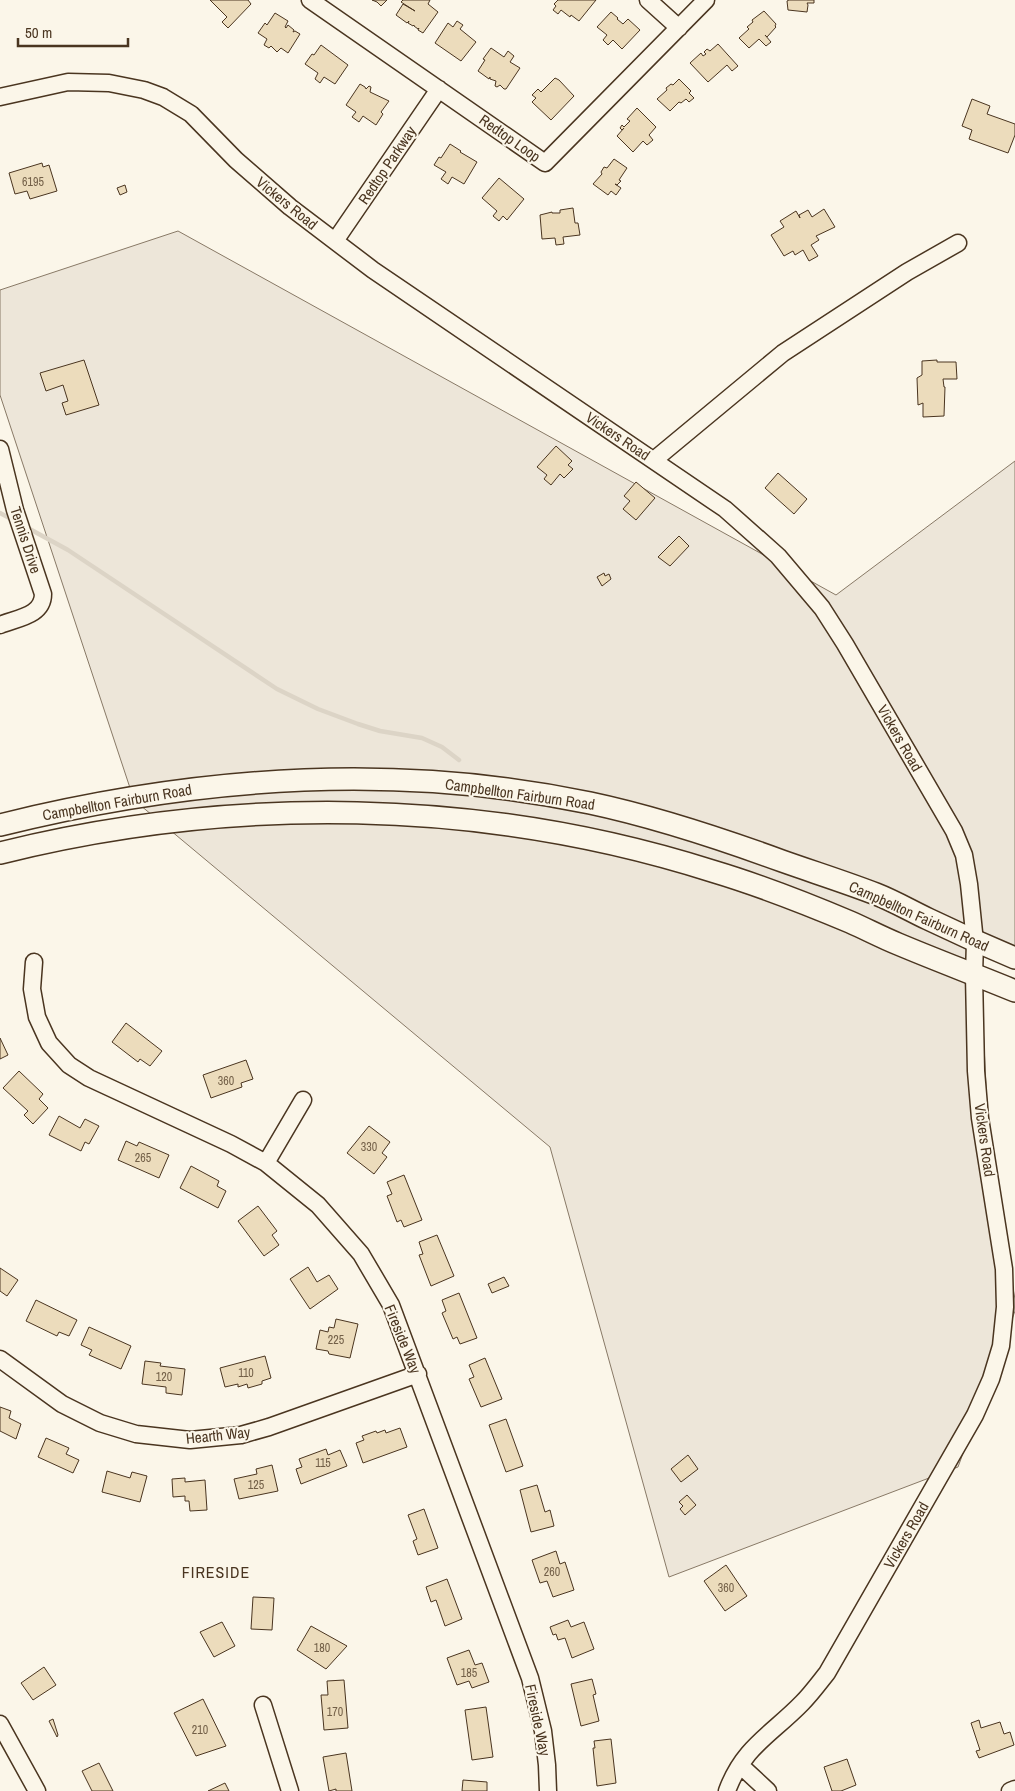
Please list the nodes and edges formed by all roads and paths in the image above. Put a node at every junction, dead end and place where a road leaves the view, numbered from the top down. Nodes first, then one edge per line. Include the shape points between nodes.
1 (310, 0) edge
2 (648, 0) edge
3 (706, 0) edge
4 (678, 28) junction
5 (439, 89) junction
6 (0, 97) edge
7 (335, 241) junction
8 (958, 243) dead end
9 (0, 449) edge
10 (654, 460) junction
11 (0, 625) edge
12 (0, 825) edge
13 (0, 853) edge
14 (976, 942) junction
15 (1015, 958) edge
16 (34, 962) dead end
17 (974, 975) junction
18 (1015, 991) edge
19 (303, 1100) dead end
20 (266, 1163) junction
21 (0, 1359) edge
22 (418, 1374) junction
23 (263, 1705) dead end
24 (0, 1724) edge
25 (740, 1765) junction
26 (729, 1790) edge
27 (37, 1791) edge
28 (290, 1791) edge
29 (548, 1791) edge
30 (768, 1791) edge

1 - 5 street, Redtop Loop
2 - 4 street
3 - 4 street, Redtop Loop
4 - 5 street, Redtop Loop via 545,163
5 - 7 street, Redtop Parkway
6 - 7 street, Vickers Road via 68,82 109,83 163,97 191,114 242,166
7 - 10 street, Vickers Road
8 - 10 street via 907,272 783,353
9 - 11 street, Tennis Drive via 15,510 44,594 43,602 33,613
10 - 14 street, Vickers Road via 731,514 778,556 822,608 954,831 964,854
12 - 14 main road, Campbellton Fairburn Road via 89,805 230,785 324,778 456,783 589,803 697,831 878,895
13 - 17 main road, Campbellton Fairburn Road via 114,829 220,816 367,812 482,821 605,842 710,870 804,903
14 - 15 main road, Campbellton Fairburn Road
14 - 17 street, Vickers Road
16 - 20 street, Fireside Way via 32,989 37,1017 49,1042 69,1065 88,1078
17 - 18 main road, Campbellton Fairburn Road
17 - 25 street, Vickers Road via 980,1118 1004,1269 1005,1307 1000,1346 991,1379 975,1415 827,1673 802,1703 752,1748
19 - 20 street
20 - 22 street, Fireside Way via 318,1204 361,1254 391,1305
21 - 22 street, Hearth Way via 62,1404 100,1423 136,1434 190,1440 241,1435 269,1427
22 - 29 street, Fireside Way via 530,1678 544,1731
23 - 28 street
24 - 27 street
25 - 26 street, Vickers Road
25 - 30 street

